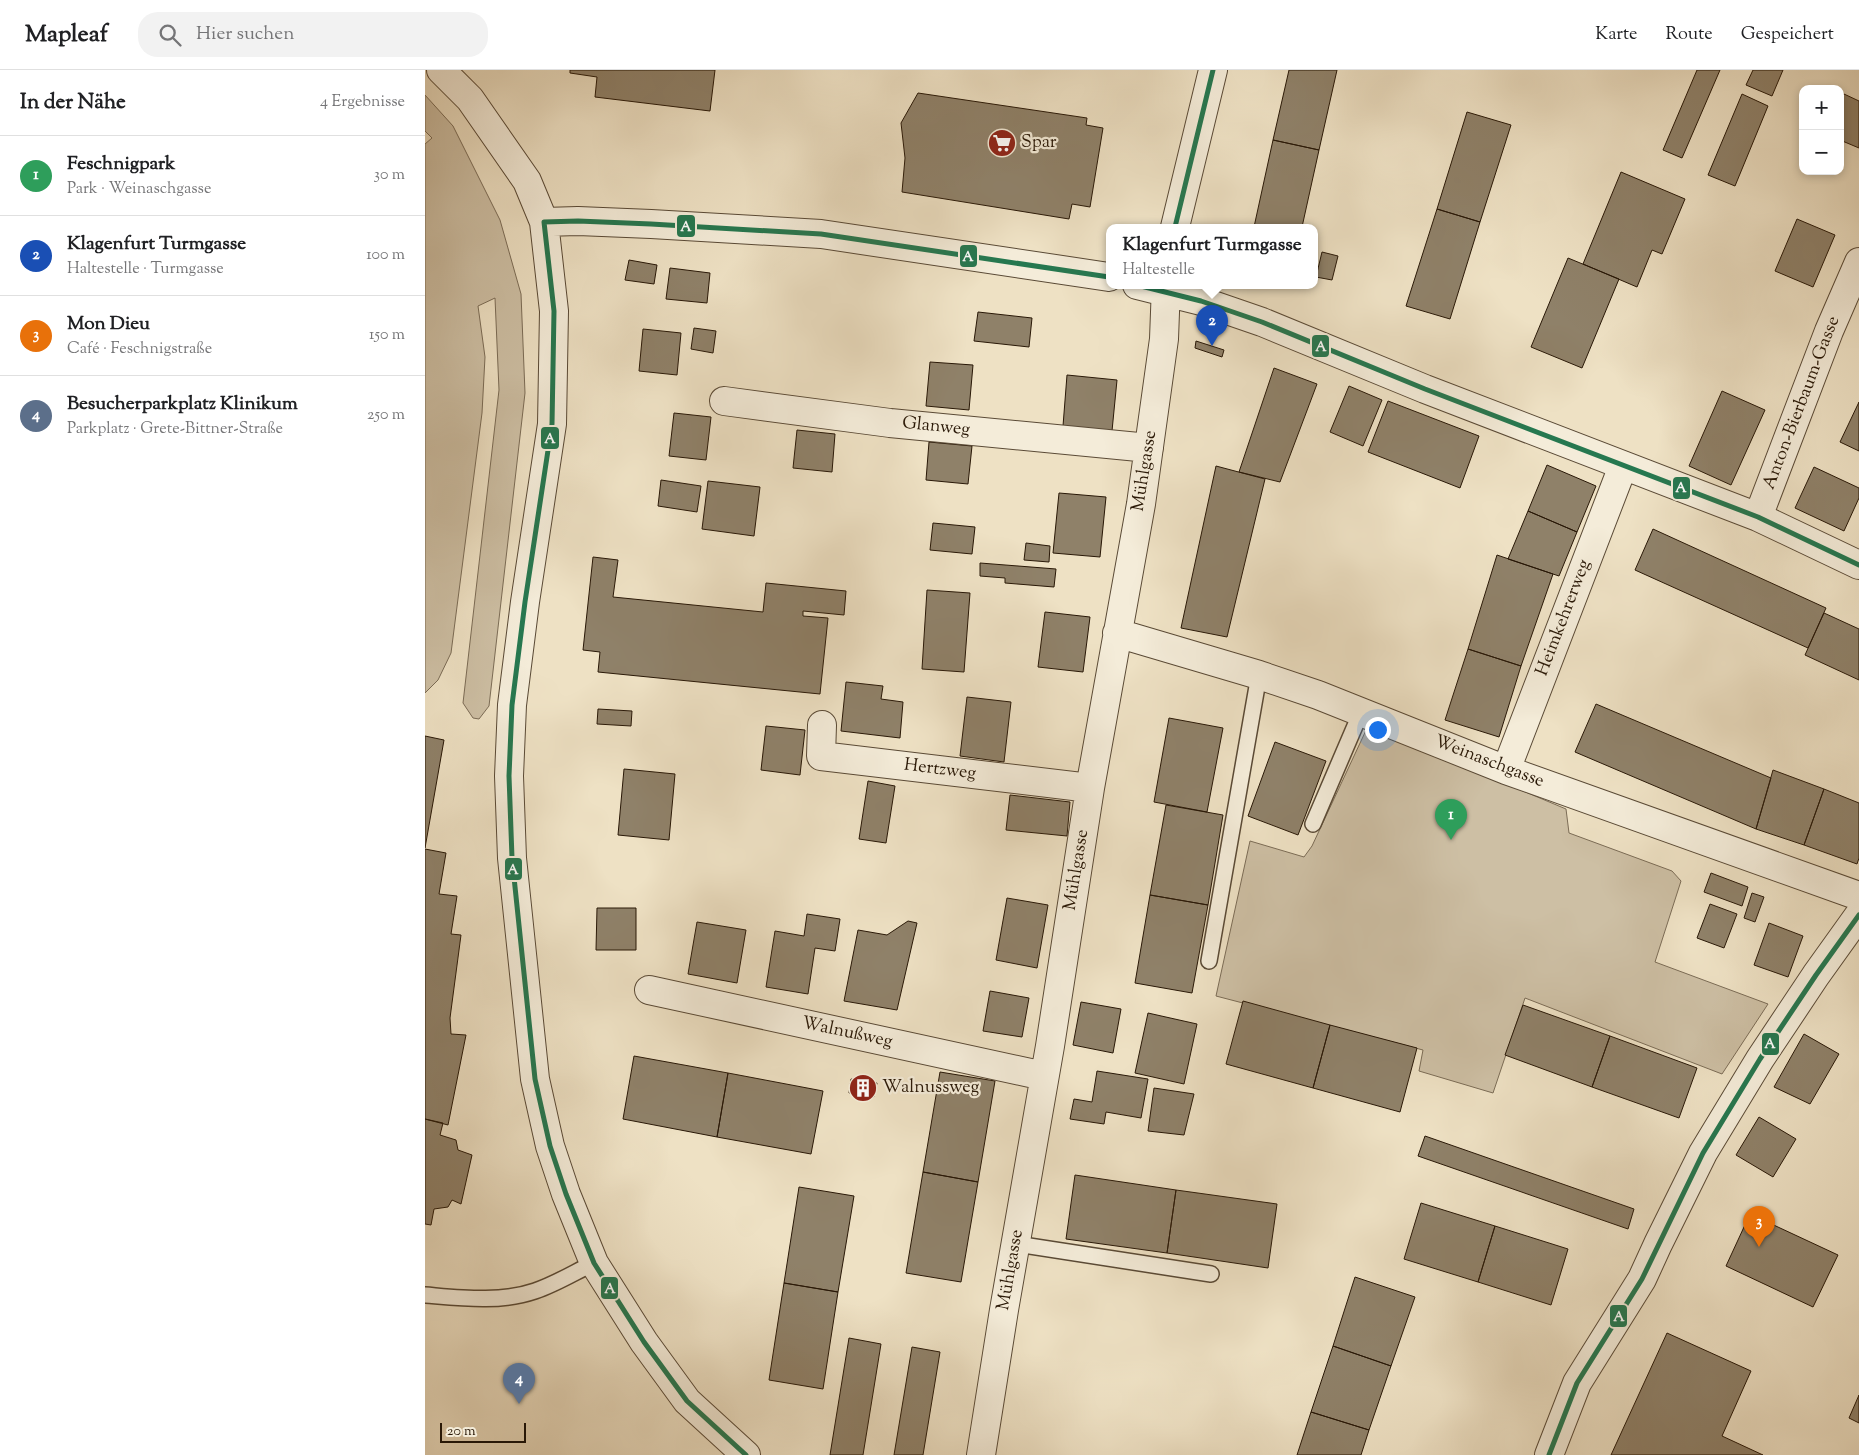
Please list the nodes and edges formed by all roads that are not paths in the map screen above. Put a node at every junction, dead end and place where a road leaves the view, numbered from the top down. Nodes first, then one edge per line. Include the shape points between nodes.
1 (441, 70) edge
2 (1213, 70) edge
3 (544, 222) junction
4 (1176, 224) edge
5 (1859, 262) edge
6 (1106, 278) edge
7 (1166, 289) edge
8 (1169, 289) edge
9 (724, 401) dead end
10 (1149, 448) junction
11 (1623, 466) junction
12 (1758, 517) junction
13 (1859, 565) edge
14 (1117, 633) junction
15 (1259, 675) junction
16 (1361, 712) junction
17 (822, 724) dead end
18 (1507, 770) junction
19 (1090, 788) junction
20 (1313, 824) dead end
21 (1859, 896) edge
22 (1859, 915) edge
23 (1209, 961) dead end
24 (649, 990) dead end
25 (1044, 1076) junction
26 (1016, 1244) junction
27 (594, 1263) junction
28 (1211, 1274) dead end
29 (425, 1296) edge
30 (746, 1455) edge
31 (981, 1455) edge
32 (1549, 1455) edge

1 - 3 street via 470,99 527,181
2 - 4 street
3 - 6 street via 651,224 821,234
3 - 27 street via 554,311 552,424 512,705 511,840 535,1079 550,1146
5 - 12 street, Anton-Bierbaum-Gasse
7 - 10 street, Mühlgasse via 1164,339
8 - 11 street via 1262,322
9 - 10 street, Glanweg via 890,423
10 - 14 street, Mühlgasse
11 - 12 street
11 - 18 street, Heimkehrerweg
12 - 13 street
14 - 15 street, Weinaschgasse
14 - 19 street, Mühlgasse
15 - 16 street, Weinaschgasse
15 - 23 lane
16 - 18 street, Weinaschgasse
16 - 20 lane
17 - 19 street, Hertzweg via 821,756
18 - 21 street, Weinaschgasse
19 - 25 street, Mühlgasse
22 - 32 street via 1765,1051 1703,1153 1642,1279 1577,1383
24 - 25 street, Walnußweg
25 - 26 street, Mühlgasse
26 - 28 lane
26 - 31 street, Mühlgasse
27 - 29 lane via 535,1291 510,1296 479,1299
27 - 30 street via 644,1342 687,1401

